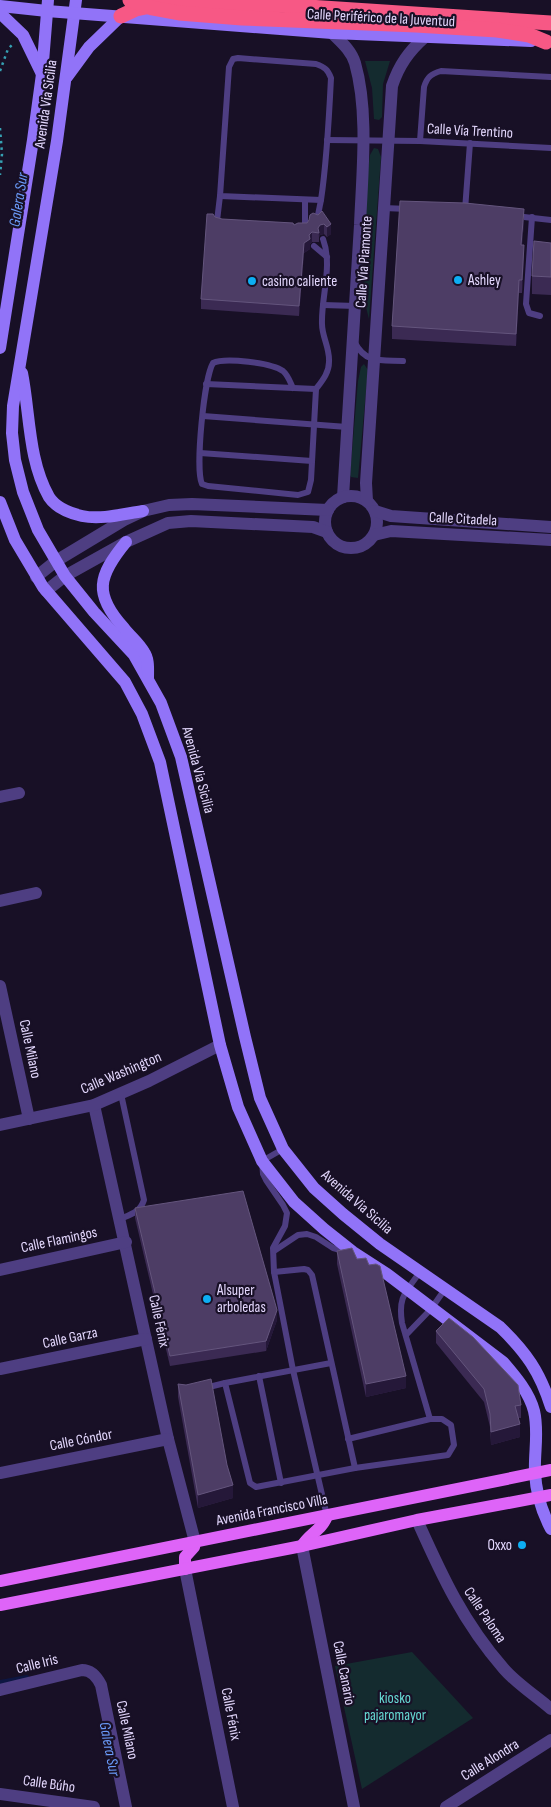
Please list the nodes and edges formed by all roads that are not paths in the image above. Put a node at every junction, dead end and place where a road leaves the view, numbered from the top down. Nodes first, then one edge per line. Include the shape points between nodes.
1 (130, 0) edge
2 (291, 0) edge
3 (0, 6) edge
4 (48, 6) edge
5 (75, 6) edge
6 (0, 13) edge
7 (121, 16) junction
8 (551, 16) edge
9 (551, 22) edge
10 (332, 33) junction
11 (425, 36) junction
12 (549, 42) edge
13 (42, 74) junction
14 (551, 77) edge
15 (65, 79) junction
16 (328, 140) junction
17 (388, 140) junction
18 (364, 141) junction
19 (420, 141) junction
20 (470, 143) junction
21 (551, 148) edge
22 (220, 196) junction
23 (321, 200) junction
24 (305, 201) junction
25 (384, 208) junction
26 (420, 209) edge
27 (474, 212) edge
28 (508, 215) edge
29 (532, 217) junction
30 (317, 220) edge
31 (551, 220) edge
32 (231, 224) edge
33 (296, 228) edge
34 (323, 239) dead end
35 (314, 246) dead end
36 (529, 249) junction
37 (538, 250) edge
38 (327, 257) junction
39 (323, 305) junction
40 (356, 306) junction
41 (540, 316) dead end
42 (353, 339) junction
43 (0, 348) edge
44 (374, 360) junction
45 (403, 361) dead end
46 (20, 363) junction
47 (206, 384) junction
48 (293, 388) junction
49 (316, 389) junction
50 (203, 416) junction
51 (315, 424) junction
52 (347, 426) junction
53 (200, 453) junction
54 (312, 461) junction
55 (343, 497) junction
56 (0, 502) edge
57 (371, 506) junction
58 (328, 510) junction
59 (143, 511) junction
60 (551, 527) edge
61 (327, 532) junction
62 (374, 535) junction
63 (551, 540) edge
64 (126, 542) junction
65 (56, 561) junction
66 (36, 576) junction
67 (66, 576) junction
68 (46, 591) junction
69 (148, 680) junction
70 (19, 793) dead end
71 (0, 797) edge
72 (36, 893) dead end
73 (0, 901) edge
74 (0, 986) edge
75 (220, 1045) junction
76 (122, 1094) junction
77 (94, 1105) junction
78 (29, 1119) junction
79 (0, 1125) edge
80 (283, 1149) junction
81 (262, 1161) junction
82 (120, 1219) junction
83 (126, 1242) junction
84 (274, 1251) junction
85 (353, 1252) junction
86 (0, 1270) edge
87 (274, 1272) junction
88 (420, 1272) junction
89 (445, 1289) junction
90 (407, 1290) junction
91 (431, 1309) junction
92 (406, 1335) junction
93 (146, 1339) junction
94 (331, 1363) junction
95 (0, 1369) edge
96 (293, 1370) junction
97 (259, 1376) junction
98 (225, 1383) junction
99 (201, 1389) edge
100 (551, 1406) edge
101 (430, 1419) junction
102 (348, 1438) junction
103 (168, 1439) junction
104 (354, 1468) junction
105 (551, 1470) edge
106 (0, 1473) edge
107 (535, 1473) junction
108 (317, 1476) junction
109 (282, 1484) junction
110 (545, 1496) edge
111 (326, 1516) junction
112 (417, 1520) junction
113 (551, 1529) edge
114 (194, 1542) junction
115 (302, 1546) junction
116 (185, 1569) junction
117 (0, 1581) edge
118 (0, 1604) edge
119 (82, 1670) joint
120 (0, 1690) edge
121 (551, 1709) edge
122 (551, 1740) edge
123 (0, 1794) edge
124 (94, 1807) edge
125 (126, 1807) edge
126 (234, 1807) edge
127 (354, 1807) edge
128 (446, 1807) edge

1 - 12 highway, bridge via 179,13 497,30
2 - 8 highway
3 - 4 street, Calle Periférico de la Juventud
4 - 5 street, Calle Periférico de la Juventud
4 - 13 street, Avenida Via Sicilia
5 - 7 street, Calle Periférico de la Juventud
5 - 15 street, Avenida Via Sicilia
6 - 13 street via 23,35
7 - 9 highway via 136,9 166,3 278,5
7 - 10 street, Calle Periférico de la Juventud
7 - 15 street via 89,47
10 - 11 street, Calle Periférico de la Juventud
10 - 18 street, Calle Vía Piamonte via 348,48 354,61
11 - 12 street, Calle Periférico de la Juventud
11 - 17 street, Calle Vía Piamonte via 397,71 392,86
13 - 43 street, Avenida Via Sicilia
14 - 19 lane via 432,73 424,87
15 - 46 street, Avenida Via Sicilia
16 - 18 lane, Calle Vía Trentino
16 - 22 lane via 331,78 323,66 233,59 229,67
16 - 23 lane
17 - 18 lane, Calle Vía Trentino
17 - 19 lane, Calle Vía Trentino
17 - 25 street, Calle Vía Piamonte
18 - 40 street, Calle Vía Piamonte
19 - 20 lane, Calle Vía Trentino
20 - 21 lane, Calle Vía Trentino
20 - 27 lane via 462,211
22 - 24 lane
22 - 32 lane via 218,223
23 - 24 lane
23 - 30 lane
24 - 33 lane via 305,228
25 - 26 lane
25 - 44 street, Calle Vía Piamonte
28 - 29 lane
29 - 31 lane
29 - 36 lane
34 - 38 lane
35 - 38 lane
36 - 37 lane
36 - 41 lane via 526,304 529,313
38 - 39 lane
39 - 40 lane
39 - 49 lane via 323,335 330,360
40 - 42 street, Calle Vía Piamonte
42 - 44 lane via 362,355
42 - 52 street, Calle Vía Piamonte
44 - 45 lane
44 - 57 street, Calle Vía Piamonte via 366,483
46 - 59 street via 38,471 50,498 65,511 83,516
46 - 65 street, Avenida Via Sicilia via 13,406 15,460 38,530
47 - 48 lane
47 - 48 lane via 213,363 224,360 277,367 286,372
47 - 50 lane
48 - 49 lane
49 - 51 lane
50 - 51 lane
50 - 53 lane
51 - 52 lane
51 - 54 lane
52 - 55 street, Calle Vía Piamonte
53 - 54 lane
53 - 54 lane via 199,478 202,484 298,495 308,492
55 - 57 street via 360,497
55 - 58 street
56 - 66 street via 15,540
57 - 60 street, Calle Citadela via 391,516
57 - 62 street via 377,527
58 - 59 street via 192,504
58 - 61 street via 325,517
59 - 65 street
61 - 62 street via 334,542 348,548 363,546
61 - 64 street via 313,527 191,521 168,523
62 - 63 street, Calle Citadela via 391,531
64 - 67 street
64 - 69 street via 112,558 103,578 104,600 115,619 144,652
65 - 66 street
65 - 67 street, Avenida Via Sicilia
66 - 68 street
67 - 68 street
67 - 69 street, Avenida Via Sicilia via 134,655
68 - 75 street via 125,682 142,714 160,762
69 - 80 street, Avenida Via Sicilia via 161,703 181,757 260,1098
70 - 71 street
72 - 73 street
74 - 78 street, Calle Milano
75 - 76 street, Calle Washington
75 - 81 street via 238,1107
76 - 77 street, Calle Washington
76 - 82 lane via 144,1200 136,1213
77 - 78 street, Calle Washington
77 - 82 street, Calle Fénix
78 - 79 street, Calle Washington
80 - 81 lane
80 - 88 street, Avenida Via Sicilia via 314,1188 380,1244
81 - 84 lane via 263,1174 287,1213
81 - 85 street via 294,1202
82 - 83 street, Calle Fénix
83 - 86 street, Calle Flamingos
83 - 93 street, Calle Fénix
84 - 85 lane via 298,1235 307,1234 333,1248
84 - 87 lane
85 - 90 street
87 - 94 lane via 304,1268 311,1272
87 - 96 lane
88 - 89 street, Avenida Via Sicilia
88 - 90 lane
89 - 91 lane
89 - 100 street, Avenida Via Sicilia via 516,1342 534,1366
90 - 91 street
90 - 92 lane via 400,1306
91 - 92 lane
91 - 107 street via 503,1362 524,1389 533,1409 537,1432
92 - 101 lane
93 - 95 street, Calle Garza
93 - 103 street, Calle Fénix
94 - 96 lane
94 - 102 lane
96 - 97 lane
96 - 108 lane
97 - 98 lane
97 - 109 lane
98 - 99 lane
98 - 109 lane via 250,1483 256,1487
101 - 102 lane
101 - 104 lane via 442,1419 450,1426 454,1445 448,1455
102 - 104 lane
103 - 106 street, Calle Cóndor
103 - 114 street, Calle Fénix
104 - 108 lane
105 - 107 main road, Avenida Francisco Villa
107 - 110 street
107 - 111 main road, Avenida Francisco Villa
108 - 109 lane
108 - 111 lane
110 - 112 main road
110 - 113 street
111 - 114 main road, Avenida Francisco Villa
111 - 115 main road via 320,1529
112 - 115 main road
112 - 121 street, Calle Paloma via 445,1583 471,1628 505,1671
114 - 116 main road via 194,1547 185,1557
114 - 117 main road, Avenida Francisco Villa
115 - 116 main road
115 - 127 street, Calle Canario
116 - 118 main road
116 - 126 street, Calle Fénix
119 - 120 street, Calle Iris
119 - 125 street, Calle Milano via 91,1672 101,1685
122 - 128 street, Calle Alondra
123 - 124 street, Calle Búho

